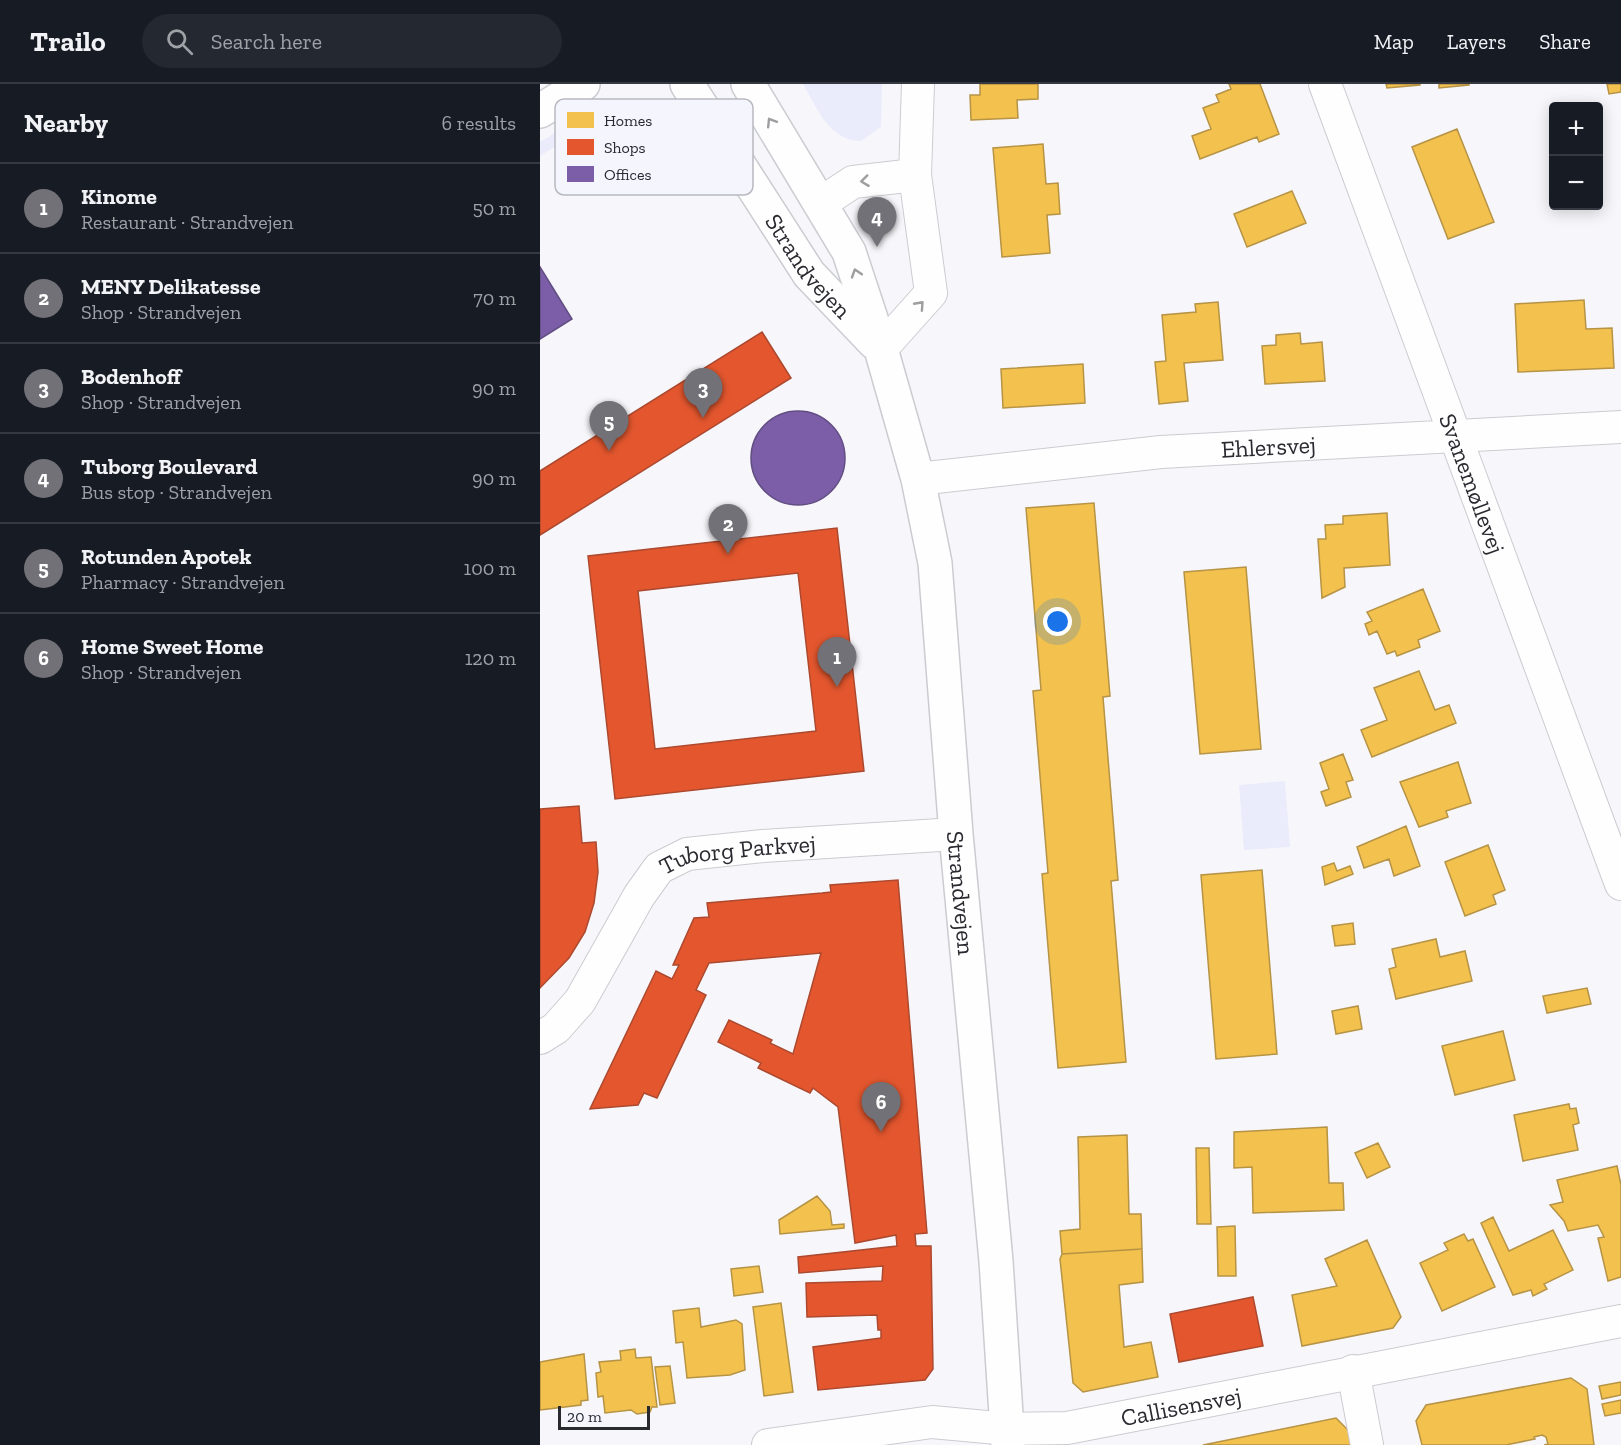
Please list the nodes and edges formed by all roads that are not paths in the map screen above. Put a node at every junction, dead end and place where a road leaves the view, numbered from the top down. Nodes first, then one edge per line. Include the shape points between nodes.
1 (583, 84) edge
2 (687, 84) edge
3 (748, 84) edge
4 (918, 84) edge
5 (1324, 84) edge
6 (559, 99) edge
7 (697, 99) edge
8 (555, 102) edge
9 (540, 111) edge
10 (915, 175) junction
11 (753, 186) edge
12 (821, 203) junction
13 (881, 349) junction
14 (1621, 427) edge
15 (1455, 435) junction
16 (918, 479) junction
17 (956, 834) junction
18 (1620, 876) edge
19 (540, 1038) edge
20 (1621, 1321) edge
21 (1353, 1371) junction
22 (1008, 1437) edge
23 (768, 1445) edge
24 (1367, 1445) edge

1 - 6 main road
2 - 7 main road, Strandvejen
12 -> 3 main road, Strandvejen
4 - 10 street
5 - 15 street, Svanemøllevej
8 - 9 main road
10 -> 12 street via 853,182
13 -> 10 street via 931,293
11 - 13 main road, Strandvejen via 809,273
13 -> 12 main road, Strandvejen via 849,252
13 - 16 main road, Strandvejen
14 - 15 street, Ehlersvej
15 - 16 street, Ehlersvej via 1161,452
15 - 18 street, Svanemøllevej
16 - 17 main road, Strandvejen via 935,564
17 - 19 street, Tuborg Parkvej via 687,854 659,868 579,1001 556,1028
17 - 22 main road, Strandvejen via 996,1261
20 - 21 street, Callisensvej
21 - 22 street, Callisensvej
21 - 24 street
22 - 23 street, Callisensvej via 932,1422

